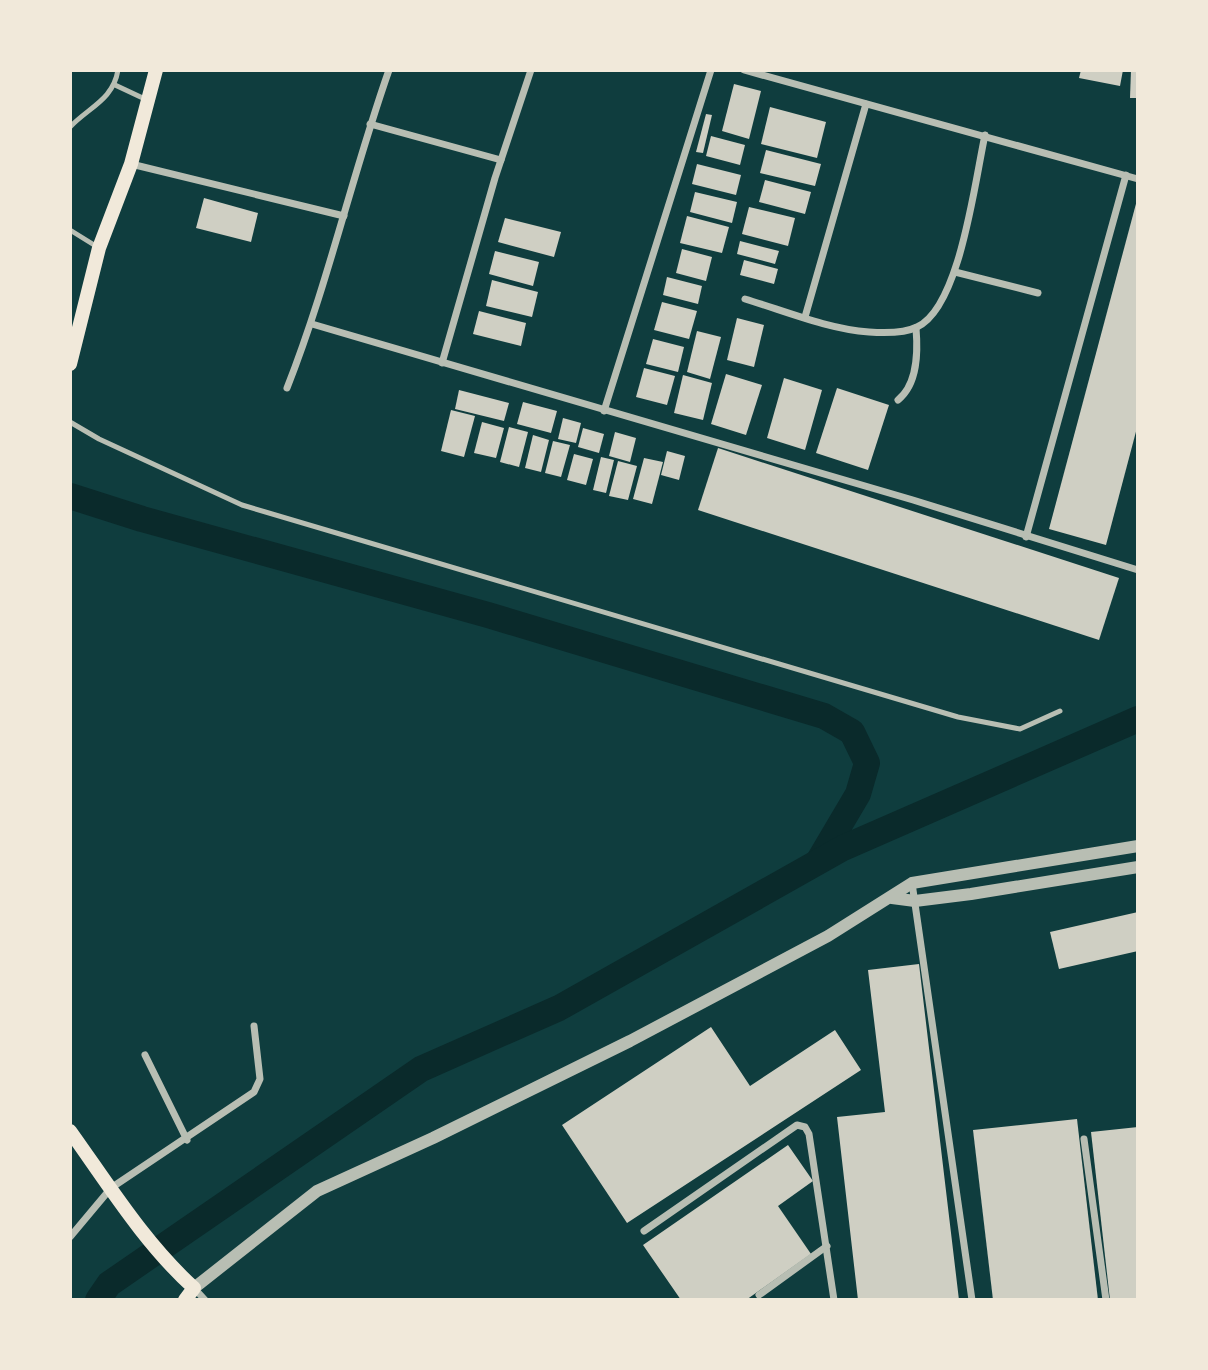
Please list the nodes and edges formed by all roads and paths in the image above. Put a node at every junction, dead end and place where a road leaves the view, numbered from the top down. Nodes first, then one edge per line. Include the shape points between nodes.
1 (118, 70) edge
2 (156, 70) edge
3 (389, 70) edge
4 (531, 70) edge
5 (711, 70) edge
6 (744, 70) edge
7 (115, 85) junction
8 (150, 102) junction
9 (866, 104) junction
10 (370, 124) junction
11 (70, 127) edge
12 (985, 135) junction
13 (501, 160) junction
14 (131, 164) junction
15 (1126, 175) junction
16 (1138, 179) edge
17 (344, 216) junction
18 (70, 230) edge
19 (99, 248) junction
20 (955, 272) junction
21 (1038, 293) dead end
22 (745, 299) dead end
23 (805, 317) junction
24 (312, 324) junction
25 (916, 328) junction
26 (442, 363) junction
27 (70, 364) edge
28 (287, 387) dead end
29 (898, 400) dead end
30 (604, 411) junction
31 (70, 422) edge
32 (1027, 537) junction
33 (1138, 570) edge
34 (1060, 711) dead end
35 (1138, 846) edge
36 (1138, 867) edge
37 (912, 883) junction
38 (892, 898) junction
39 (915, 901) junction
40 (254, 1026) dead end
41 (145, 1055) dead end
42 (70, 1131) edge
43 (1084, 1139) dead end
44 (187, 1140) junction
45 (111, 1188) junction
46 (644, 1231) dead end
47 (70, 1237) edge
48 (827, 1246) junction
49 (194, 1288) junction
50 (759, 1295) dead end
51 (185, 1300) edge
52 (205, 1300) edge
53 (834, 1300) edge
54 (972, 1300) edge
55 (1106, 1300) edge

1 - 7 lane
2 - 8 main road
3 - 10 street
4 - 13 street
5 - 30 street
6 - 9 street
7 - 8 lane
7 - 11 lane via 102,103
8 - 14 main road
9 - 12 street
9 - 23 street
10 - 13 street
10 - 17 street
12 - 15 street
12 - 20 street
13 - 26 street
14 - 17 street
14 - 19 main road
15 - 16 street
15 - 32 street
17 - 24 street
18 - 19 lane
19 - 27 main road
20 - 21 street
20 - 25 street via 943,303
22 - 23 street
23 - 25 street via 868,332
24 - 26 street
24 - 28 street
25 - 29 street via 914,373
26 - 30 street
30 - 32 street
31 - 34 lane via 242,505 958,717 1020,729
32 - 33 street
35 - 37 street
36 - 39 street
37 - 38 street
37 - 39 street
38 - 39 street
38 - 49 street via 630,1041 317,1191
39 - 54 street
40 - 44 street via 260,1079 254,1092
41 - 44 street
42 - 45 main road
43 - 55 street
44 - 45 street
45 - 47 street
45 - 49 main road
46 - 48 street via 797,1125 809,1134
48 - 50 street
48 - 53 street
49 - 51 main road
49 - 52 street

